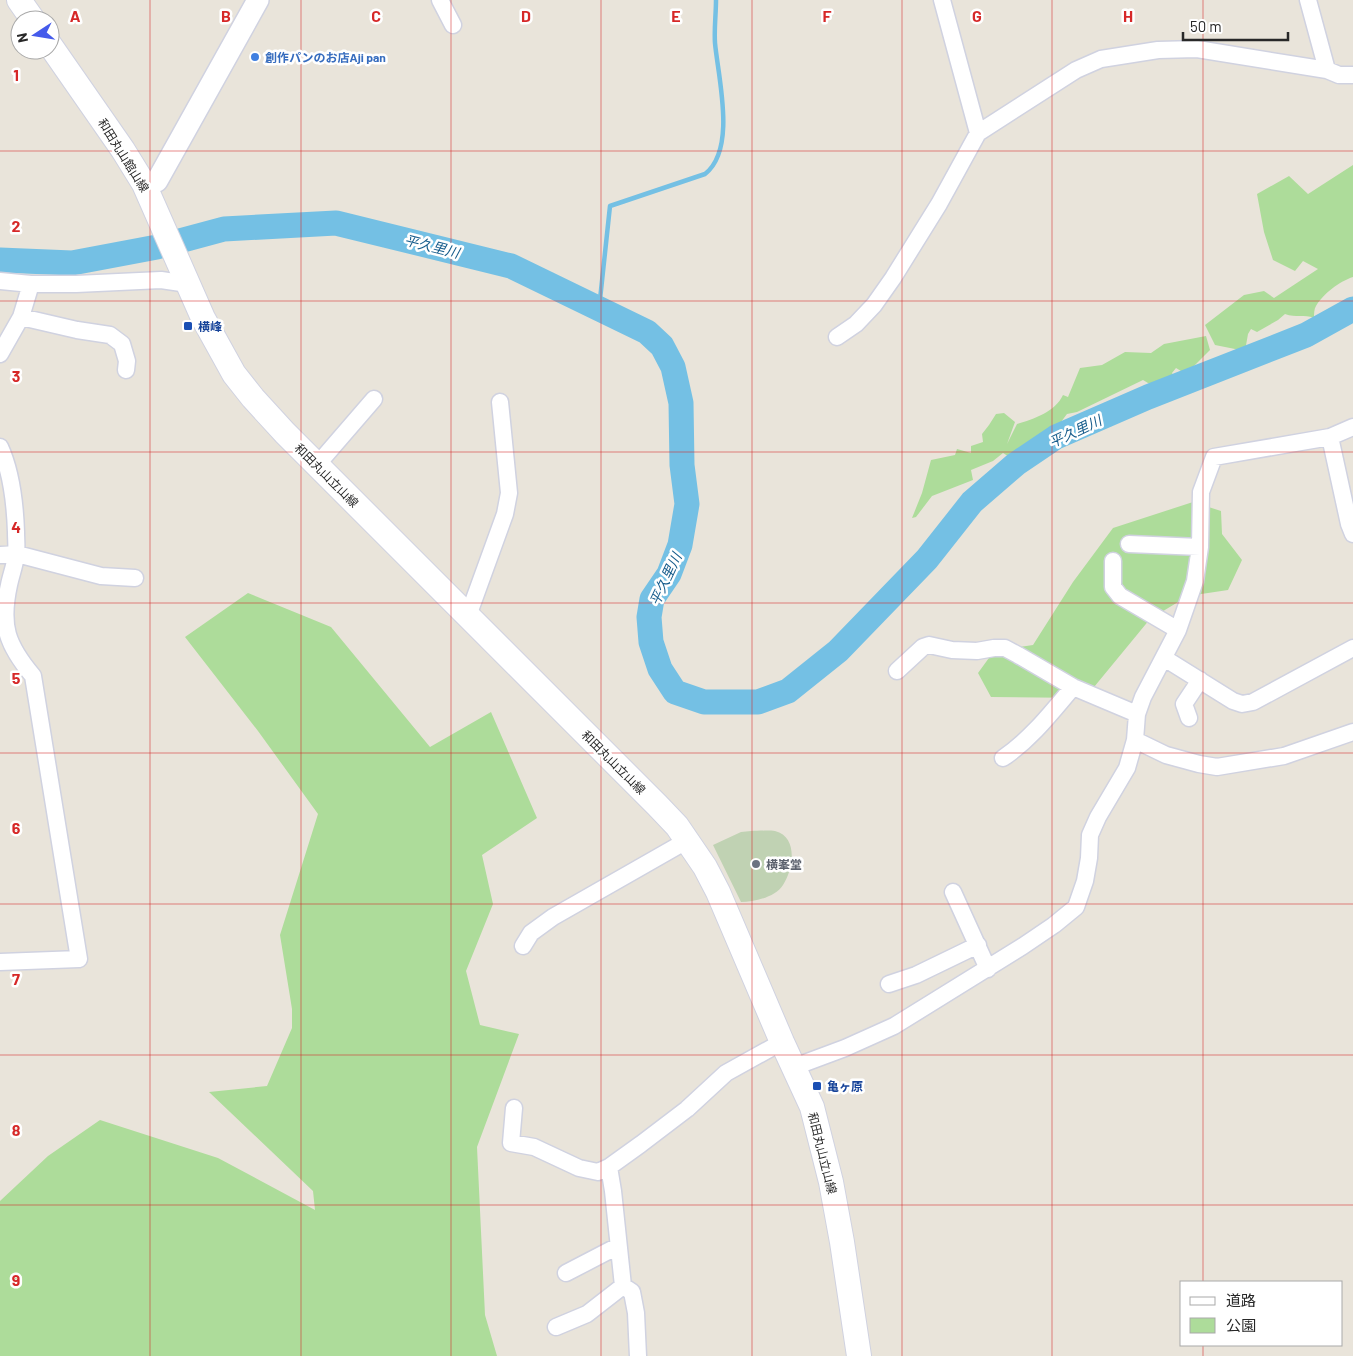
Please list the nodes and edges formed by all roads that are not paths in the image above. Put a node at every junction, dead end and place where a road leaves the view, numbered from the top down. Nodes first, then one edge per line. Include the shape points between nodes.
1 (258, 0) edge
2 (440, 0) edge
3 (942, 0) edge
4 (1308, 0) edge
5 (453, 25) dead end
6 (60, 59) edge
7 (1326, 70) junction
8 (1353, 74) edge
9 (978, 133) junction
10 (146, 188) junction
11 (185, 278) junction
12 (0, 281) edge
13 (31, 284) junction
14 (21, 317) junction
15 (838, 337) dead end
16 (0, 354) edge
17 (126, 370) dead end
18 (374, 400) dead end
19 (500, 402) dead end
20 (1353, 427) edge
21 (1330, 436) junction
22 (0, 446) edge
23 (317, 465) junction
24 (1353, 534) edge
25 (1129, 544) dead end
26 (1200, 547) junction
27 (16, 554) junction
28 (0, 555) edge
29 (1112, 561) dead end
30 (135, 578) dead end
31 (468, 616) junction
32 (1178, 630) junction
33 (1353, 648) edge
34 (1164, 658) junction
35 (897, 671) dead end
36 (1200, 680) junction
37 (1073, 687) junction
38 (1137, 714) junction
39 (1189, 718) dead end
40 (1353, 732) edge
41 (1135, 740) junction
42 (1003, 758) dead end
43 (688, 840) junction
44 (953, 892) dead end
45 (978, 945) junction
46 (523, 946) dead end
47 (0, 962) edge
48 (988, 969) junction
49 (889, 984) dead end
50 (782, 1042) junction
51 (794, 1067) junction
52 (514, 1108) dead end
53 (609, 1167) junction
54 (618, 1246) junction
55 (566, 1273) dead end
56 (623, 1286) junction
57 (556, 1327) dead end
58 (638, 1356) edge
59 (859, 1356) edge

1 - 10 street via 158,182
2 - 5 street
3 - 9 street
4 - 7 street
6 - 10 main road, 和田丸山館山線
7 - 8 street via 1339,75
7 - 9 street via 1197,49 1158,50 1101,59 1076,70
9 - 15 street via 893,278 856,324
10 - 11 main road, 和田丸山館山線
11 - 13 street
11 - 23 main road, 和田丸山立山線 via 234,374
12 - 13 street
13 - 14 street
14 - 16 street
14 - 17 street via 110,335 122,344
18 - 23 street
19 - 31 street via 509,493 505,514
20 - 21 street
21 - 24 street
21 - 26 street via 1214,457 1201,492
22 - 27 street via 15,503
23 - 31 main road, 和田丸山立山線
25 - 26 street
26 - 32 street via 1195,581
27 - 28 street
27 - 30 street via 101,576
27 - 47 street via 4,611 7,637 19,660 33,676 79,959
29 - 32 street via 1113,587 1120,596
31 - 43 main road, 和田丸山立山線
32 - 34 street
33 - 36 street via 1253,702 1242,704 1233,701
34 - 36 street
34 - 38 street
35 - 37 street via 929,645 977,651 1004,648
36 - 39 street via 1184,704
37 - 38 street
37 - 42 street via 1046,720
38 - 41 street
40 - 41 street via 1284,756 1217,767 1166,755
41 - 48 street via 1127,768 1090,834 1086,881 1076,906 1054,925
43 - 46 street via 553,917 531,933
43 - 50 main road, 和田丸山立山線 via 718,892
44 - 45 street
45 - 48 street
45 - 49 street
48 - 51 street via 894,1026
50 - 51 main road, 和田丸山立山線
50 - 53 street via 726,1073 687,1109
51 - 59 main road, 和田丸山立山線 via 812,1107 831,1182
52 - 53 street via 511,1143 534,1147 579,1168 598,1172
53 - 54 street
54 - 55 street
54 - 56 street
56 - 57 street via 587,1314
56 - 58 street via 632,1292

